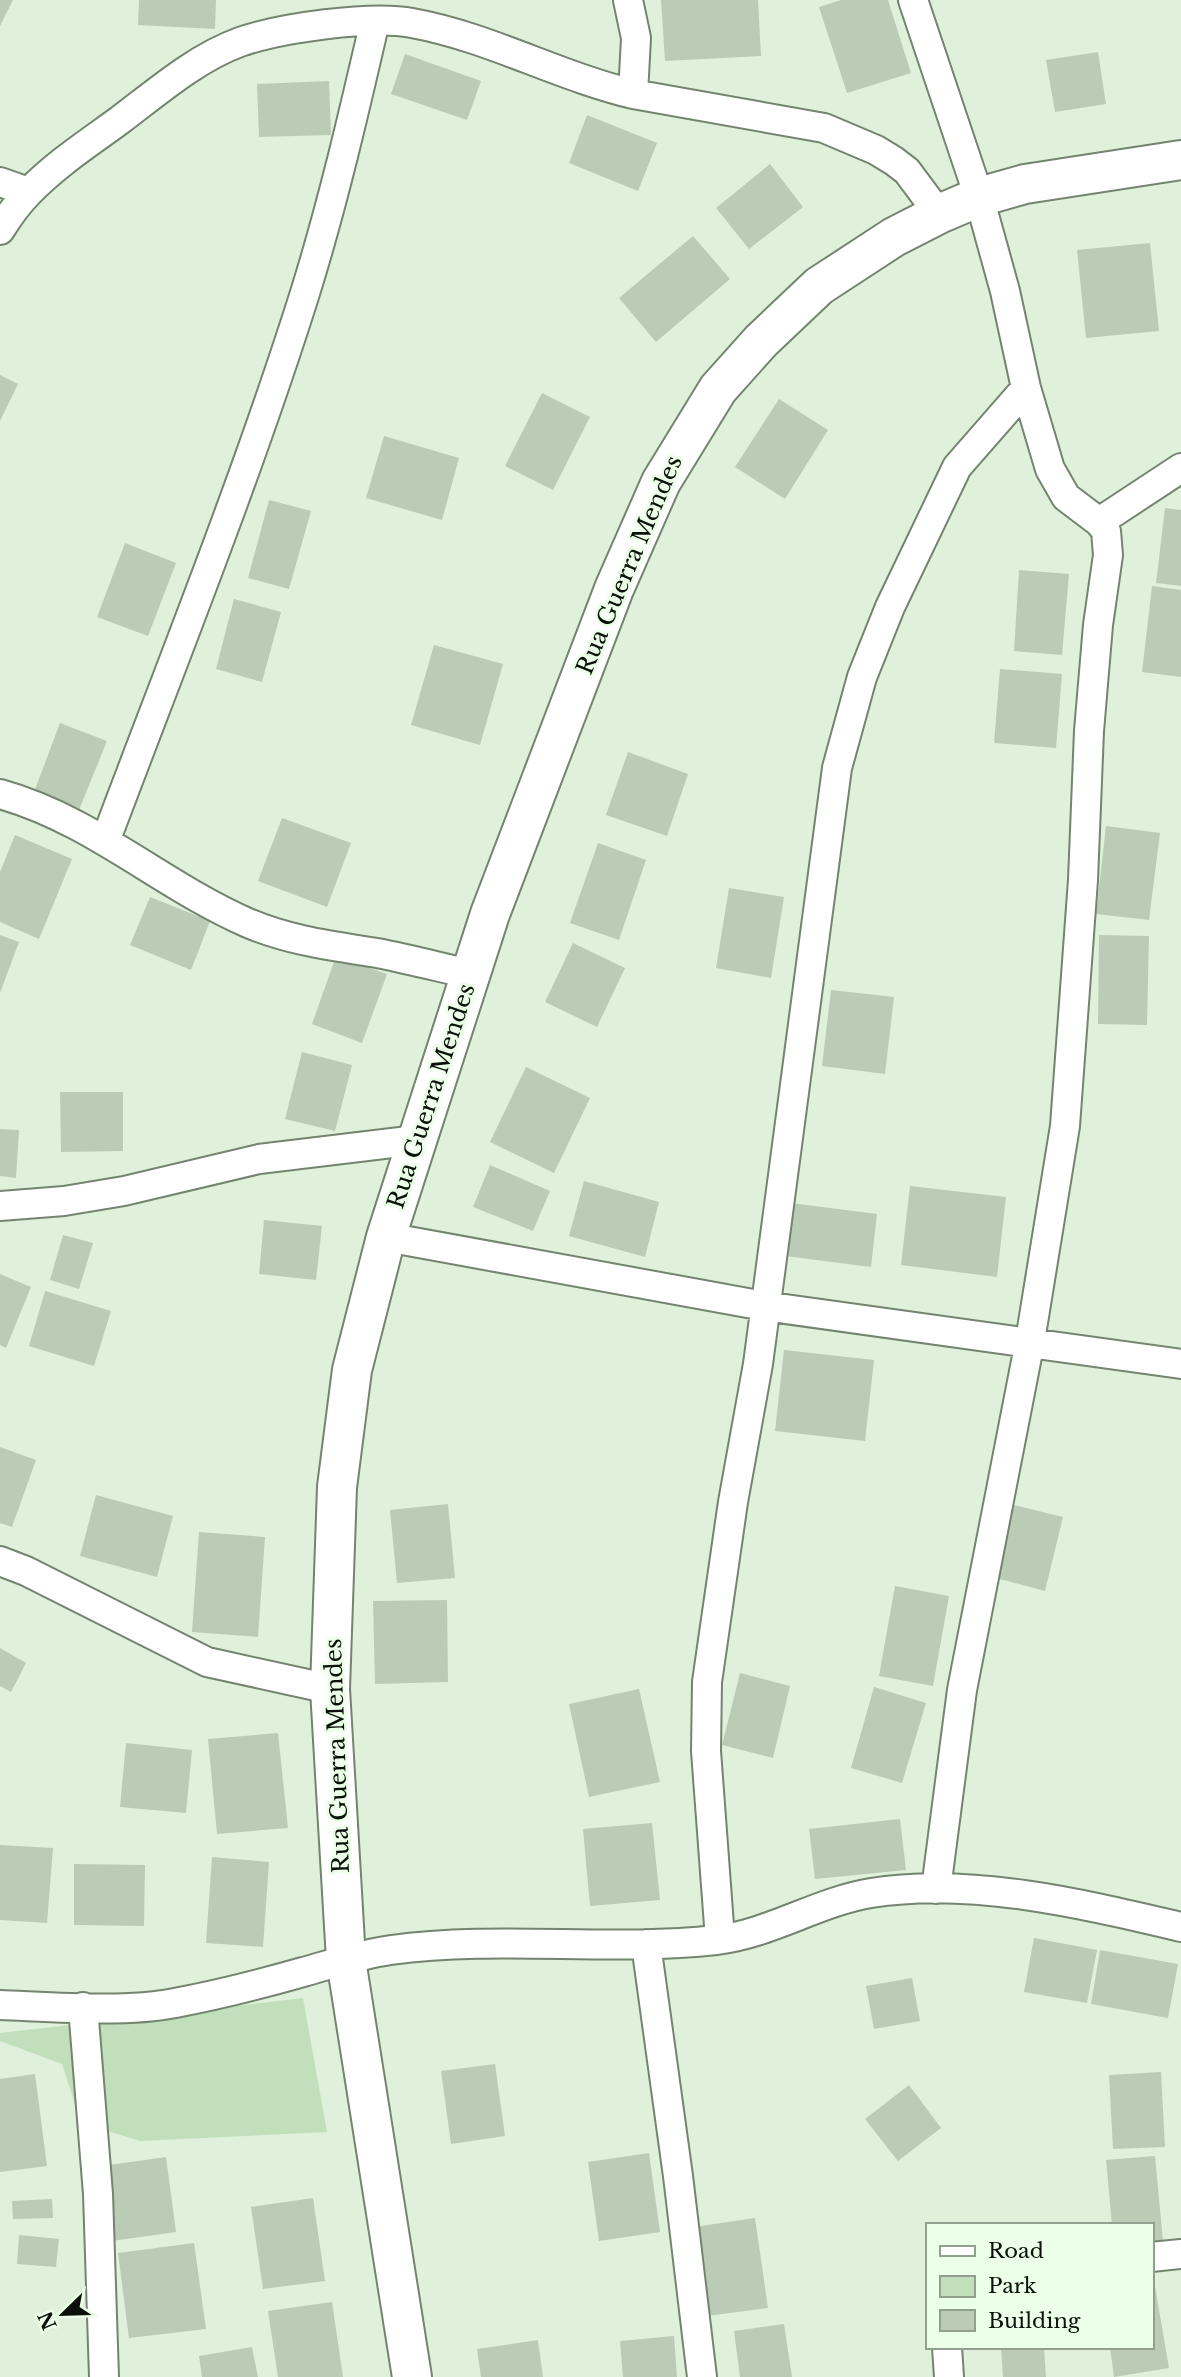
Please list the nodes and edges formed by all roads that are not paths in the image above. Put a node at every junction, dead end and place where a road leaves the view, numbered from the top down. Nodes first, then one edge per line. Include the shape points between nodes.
1 (628, 0) edge
2 (914, 0) edge
3 (375, 21) junction
4 (633, 94) junction
5 (1181, 160) edge
6 (0, 182) edge
7 (28, 192) junction
8 (979, 197) junction
9 (939, 214) junction
10 (0, 230) edge
11 (1026, 388) junction
12 (1181, 468) edge
13 (1100, 522) junction
14 (0, 794) edge
15 (106, 839) junction
16 (470, 974) junction
17 (417, 1140) junction
18 (0, 1206) edge
19 (386, 1237) junction
20 (764, 1306) junction
21 (1030, 1341) junction
22 (1181, 1363) edge
23 (0, 1561) edge
24 (330, 1689) junction
25 (936, 1889) junction
26 (1181, 1927) edge
27 (720, 1939) junction
28 (646, 1944) junction
29 (346, 1960) junction
30 (0, 2005) edge
31 (83, 2007) junction
32 (1181, 2254) edge
33 (1153, 2257) edge
34 (947, 2349) edge
35 (104, 2377) edge
36 (412, 2377) edge
37 (702, 2377) edge
38 (949, 2377) edge

1 - 4 street via 636,38
2 - 8 street
3 - 4 street via 410,22 471,38 601,87
3 - 7 street via 274,32 238,43 156,94
3 - 15 street via 305,293
4 - 9 street via 824,128 894,161
5 - 8 street, Rua Guerra Mendes via 1036,182
6 - 7 street
7 - 10 street
8 - 9 street, Rua Guerra Mendes
8 - 11 street
9 - 16 street, Rua Guerra Mendes via 819,286 718,389 684,440 614,589
11 - 13 street via 1057,486
11 - 20 street via 957,467 862,677 837,768
12 - 13 street
13 - 21 street via 1106,531 1108,555 1089,731 1065,1126
14 - 15 street via 60,814
15 - 16 street via 154,873 249,923 309,943
16 - 17 street, Rua Guerra Mendes
17 - 18 street via 259,1159 124,1191
17 - 19 street, Rua Guerra Mendes
19 - 20 street
19 - 24 street, Rua Guerra Mendes via 352,1370 337,1487
20 - 21 street
20 - 27 street via 707,1682 706,1751
21 - 22 street
21 - 25 street via 962,1690
23 - 24 street via 207,1662
24 - 29 street, Rua Guerra Mendes
25 - 26 street via 1081,1903
25 - 27 street via 870,1893 754,1933
27 - 28 street
28 - 29 street via 468,1945 390,1950
28 - 37 street
29 - 31 street via 171,2004
29 - 36 street, Rua Guerra Mendes
30 - 31 street
31 - 35 street via 98,2194
32 - 33 street
34 - 38 street

